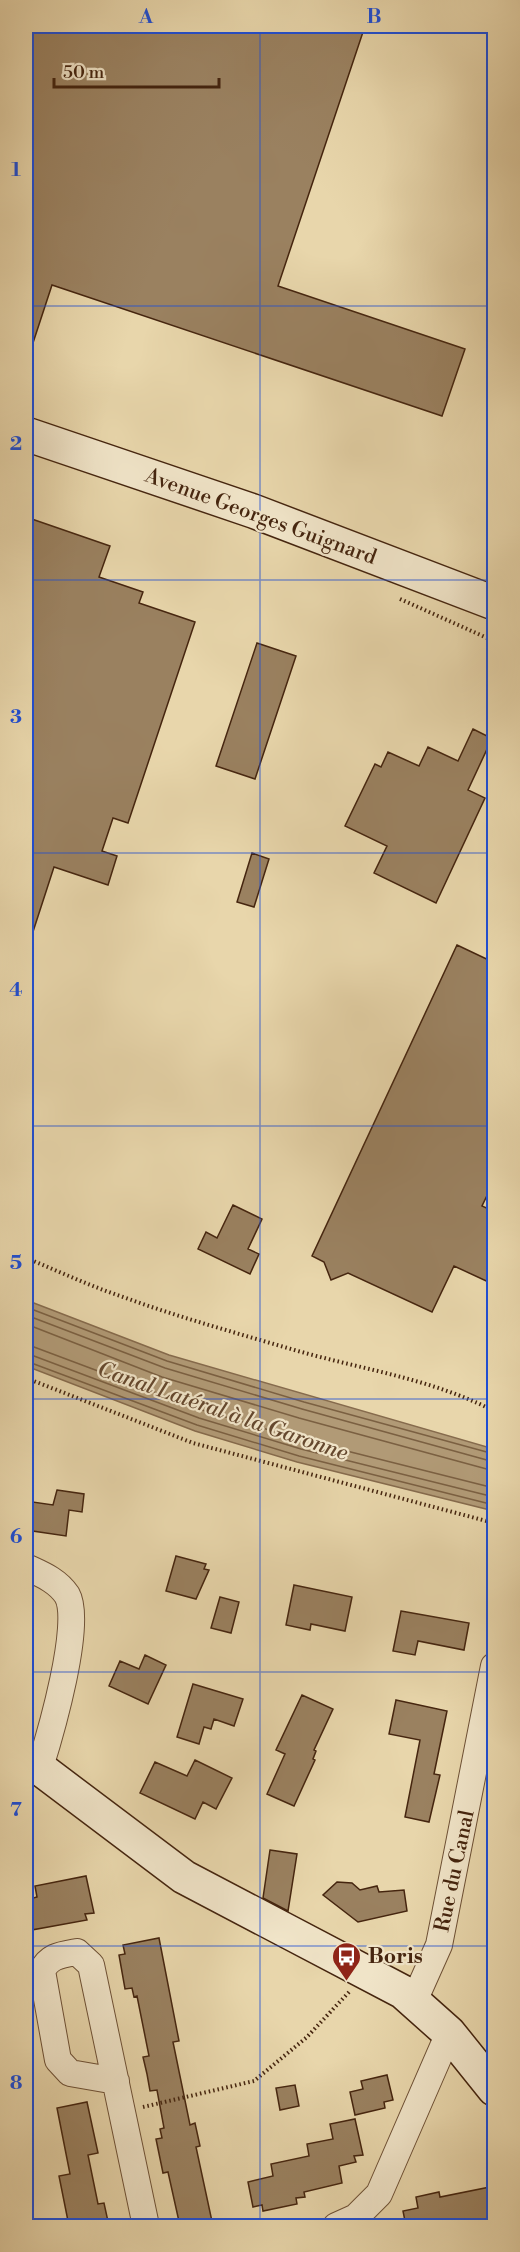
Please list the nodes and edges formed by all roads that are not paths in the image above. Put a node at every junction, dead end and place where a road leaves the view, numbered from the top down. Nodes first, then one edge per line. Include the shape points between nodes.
1 (26, 434) edge
2 (495, 603) edge
3 (26, 1567) edge
4 (495, 1666) edge
5 (490, 1720) edge
6 (33, 1763) edge
7 (414, 2001) junction
8 (448, 2032) junction
9 (116, 2081) junction
10 (495, 2089) edge
11 (351, 2223) edge
12 (146, 2226) edge

1 - 2 street, Avenue Georges Guignard via 253,511
3 - 6 street via 50,1577 68,1596 71,1633 58,1707
4 - 5 street, Rue du Canal
5 - 7 street, Rue du Canal via 439,1945
6 - 7 street via 184,1877
7 - 8 street
8 - 10 street
8 - 11 street via 379,2194
9 - 9 street via 91,1965 76,1952 54,1957 42,1971 58,2060 70,2073
9 - 12 street

